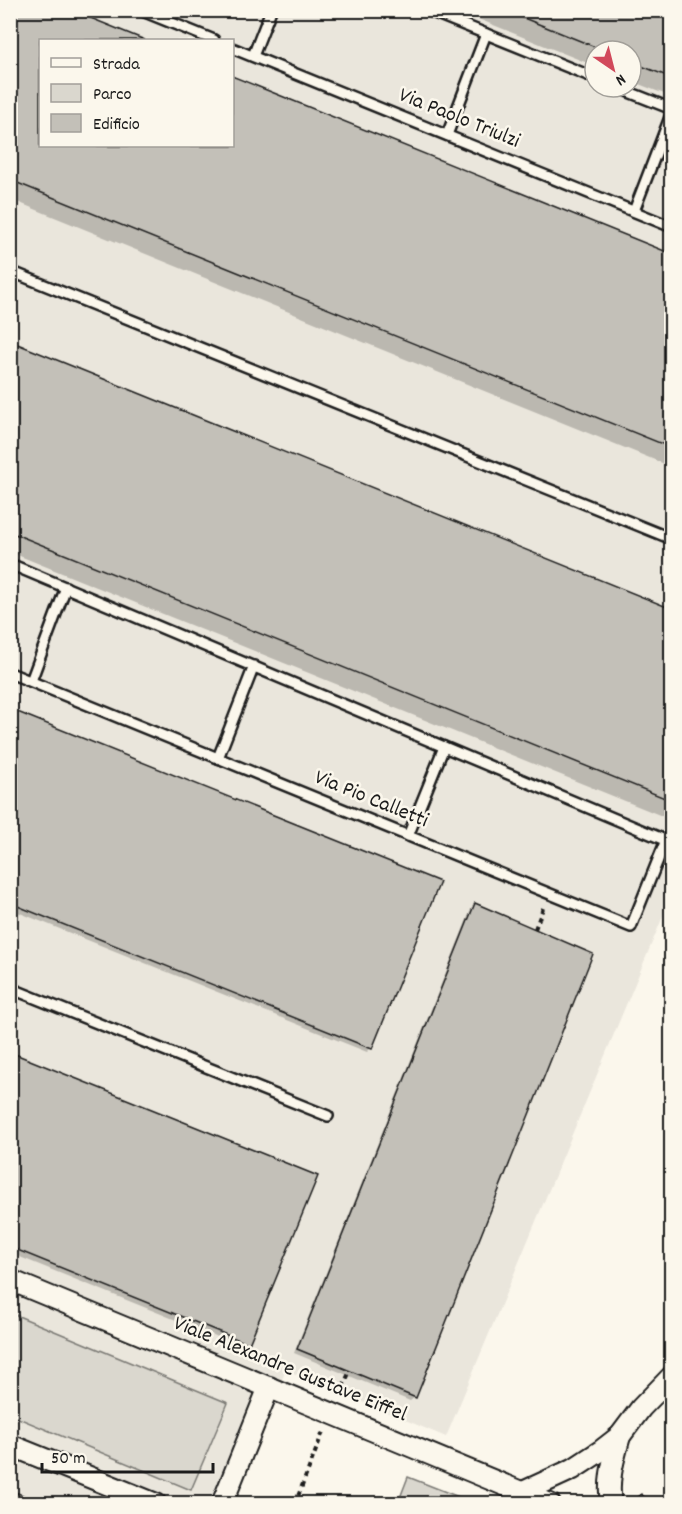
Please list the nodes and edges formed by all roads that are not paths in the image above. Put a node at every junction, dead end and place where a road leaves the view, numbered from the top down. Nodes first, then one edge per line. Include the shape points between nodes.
1 (140, 10) edge
2 (271, 10) edge
3 (427, 10) edge
4 (486, 34) junction
5 (212, 39) edge
6 (234, 49) edge
7 (253, 56) junction
8 (583, 73) edge
9 (643, 99) edge
10 (672, 111) edge
11 (447, 135) junction
12 (634, 211) junction
13 (672, 226) edge
14 (10, 271) edge
15 (672, 538) edge
16 (10, 564) edge
17 (66, 587) junction
18 (254, 666) junction
19 (10, 673) edge
20 (31, 681) junction
21 (444, 747) junction
22 (218, 758) junction
23 (408, 836) junction
24 (669, 841) edge
25 (10, 988) edge
26 (328, 1116) dead end
27 (10, 1281) edge
28 (672, 1376) edge
29 (269, 1387) junction
30 (620, 1436) junction
31 (10, 1445) edge
32 (523, 1492) junction
33 (156, 1503) edge
34 (222, 1503) edge
35 (550, 1503) edge
36 (611, 1503) edge

1 - 5 lane
2 - 7 lane
3 - 4 lane
4 - 8 lane
4 - 11 lane
6 - 7 lane, Via Paolo Triulzi
7 - 11 lane, Via Paolo Triulzi
9 - 10 lane
10 - 12 lane
11 - 12 lane, Via Paolo Triulzi
12 - 13 lane, Via Paolo Triulzi
14 - 15 lane
16 - 17 lane, Via Pio Calletti
17 - 18 lane, Via Pio Calletti
17 - 20 lane
18 - 21 lane, Via Pio Calletti
18 - 22 lane
19 - 20 lane, Via Pio Calletti
20 - 22 lane, Via Pio Calletti
21 - 23 lane
21 - 24 lane, Via Pio Calletti
22 - 23 lane, Via Pio Calletti
23 - 24 lane, Via Pio Calletti via 631,927
25 - 26 lane
27 - 29 street, Viale Alexandre Gustave Eiffel
28 - 30 street
29 - 32 street, Viale Alexandre Gustave Eiffel
29 - 34 street
30 - 32 street via 573,1469
30 - 36 street via 610,1472
31 - 33 street
32 - 35 street, Viale Alexandre Gustave Eiffel

